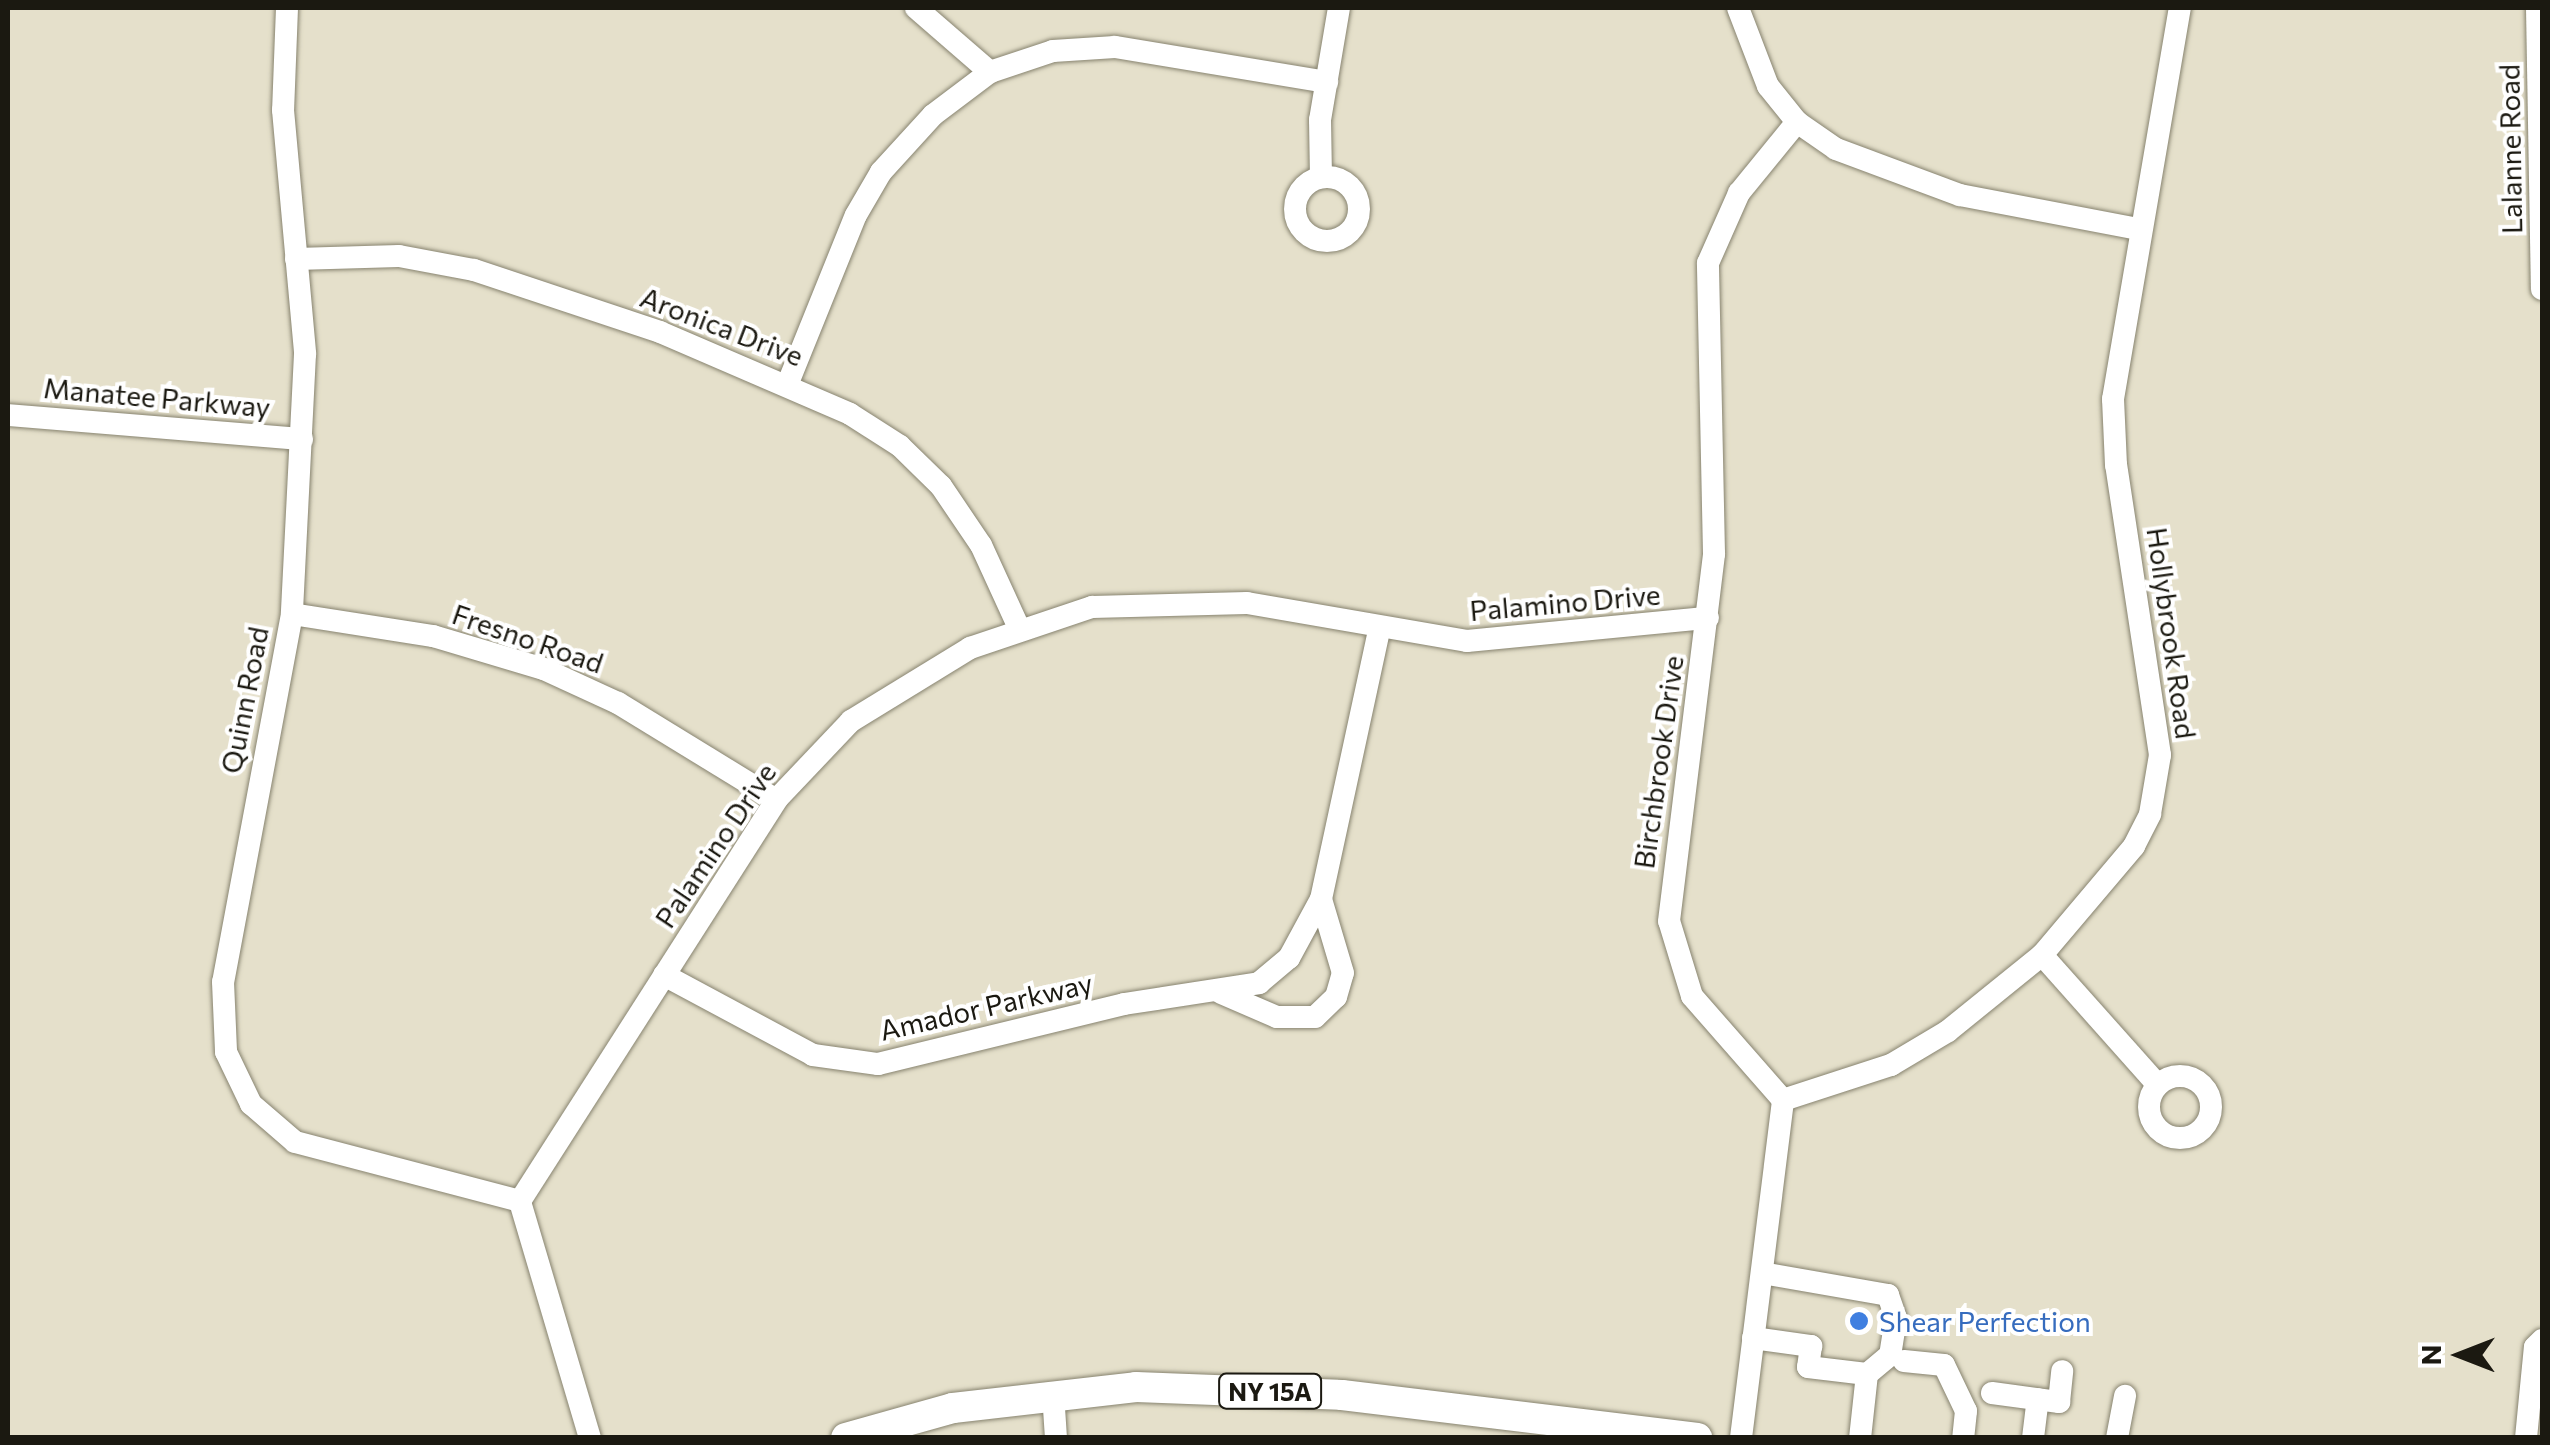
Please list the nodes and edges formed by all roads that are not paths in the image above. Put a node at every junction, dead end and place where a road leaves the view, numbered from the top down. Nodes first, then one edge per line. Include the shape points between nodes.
1 (287, 8) edge
2 (916, 8) edge
3 (1339, 8) edge
4 (1738, 8) edge
5 (2180, 8) edge
6 (2536, 8) edge
7 (990, 72) junction
8 (1326, 82) junction
9 (2541, 101) edge
10 (1797, 122) junction
11 (1321, 177) dead end
12 (2138, 229) junction
13 (296, 259) junction
14 (2542, 289) edge
15 (788, 383) junction
16 (8, 415) edge
17 (302, 439) junction
18 (292, 614) junction
19 (1708, 618) junction
20 (1018, 628) junction
21 (1379, 631) junction
22 (776, 800) junction
23 (1322, 899) junction
24 (2042, 955) junction
25 (664, 975) junction
26 (1222, 993) junction
27 (2158, 1085) dead end
28 (1782, 1100) junction
29 (520, 1202) junction
30 (1762, 1272) junction
31 (1753, 1338) junction
32 (2542, 1340) edge
33 (1904, 1361) dead end
34 (2062, 1372) dead end
35 (1867, 1374) junction
36 (1053, 1393) junction
37 (1992, 1393) dead end
38 (2125, 1396) dead end
39 (2038, 1399) junction
40 (1497, 1426) edge
41 (906, 1430) edge
42 (590, 1438) edge
43 (846, 1438) edge
44 (1056, 1438) edge
45 (1697, 1438) edge
46 (1741, 1438) edge
47 (1860, 1438) edge
48 (1963, 1438) edge
49 (2033, 1438) edge
50 (2117, 1438) edge
51 (2526, 1438) edge

1 - 13 street, Quinn Road via 283,110
2 - 7 street
3 - 8 street
4 - 10 street via 1768,86
5 - 12 street, Hollybrook Road via 2172,82
6 - 9 street, Lalanne Road
7 - 8 street via 1054,51 1115,47
7 - 15 street via 933,115 881,172 856,215
8 - 11 street
9 - 14 street, Lalanne Road
10 - 12 street via 1893,175 2009,208
10 - 19 street, Birchbrook Drive via 1739,193 1708,263 1715,437
12 - 24 street, Hollybrook Road via 2112,432 2154,692 2158,782 2134,846
13 - 15 street, Aronica Drive via 436,260 660,332
13 - 17 street, Quinn Road via 305,354
15 - 20 street, Aronica Drive via 876,429 924,467 981,545
16 - 17 street, Manatee Parkway
17 - 18 street, Quinn Road
18 - 22 street, Fresno Road via 433,636 544,670 618,703
18 - 29 street, Quinn Road via 223,982 221,1020 234,1079 269,1125 295,1142
19 - 21 street, Palamino Drive via 1497,642
19 - 28 street, Birchbrook Drive via 1669,921 1692,996
20 - 21 street, Palamino Drive via 1092,607 1194,600 1282,607
20 - 22 street, Palamino Drive via 951,657 851,721
21 - 23 street, Amador Parkway
22 - 25 street, Palamino Drive
23 - 26 street, Amador Parkway via 1289,958 1259,983
23 - 26 street, Amador Parkway via 1343,973 1336,997 1314,1017 1277,1017
24 - 27 street
24 - 28 street, Hollybrook Road via 1920,1050
25 - 26 street, Amador Parkway via 780,1039 844,1064 918,1058 1124,1004
25 - 29 street, Palamino Drive
28 - 30 street
29 - 42 street
30 - 31 street
30 - 35 street via 1888,1295 1896,1318 1890,1355
31 - 35 street via 1811,1346 1808,1367
31 - 46 street
32 - 51 street via 2534,1347
33 - 48 street via 1944,1365 1966,1411
34 - 39 street via 2058,1402
35 - 47 street
36 - 40 main road, NY 15A via 1240,1388
36 - 41 main road, NY 15A
36 - 44 street
37 - 39 street
38 - 50 street
39 - 49 street
40 - 45 main road, NY 15A
41 - 43 main road, NY 15A

